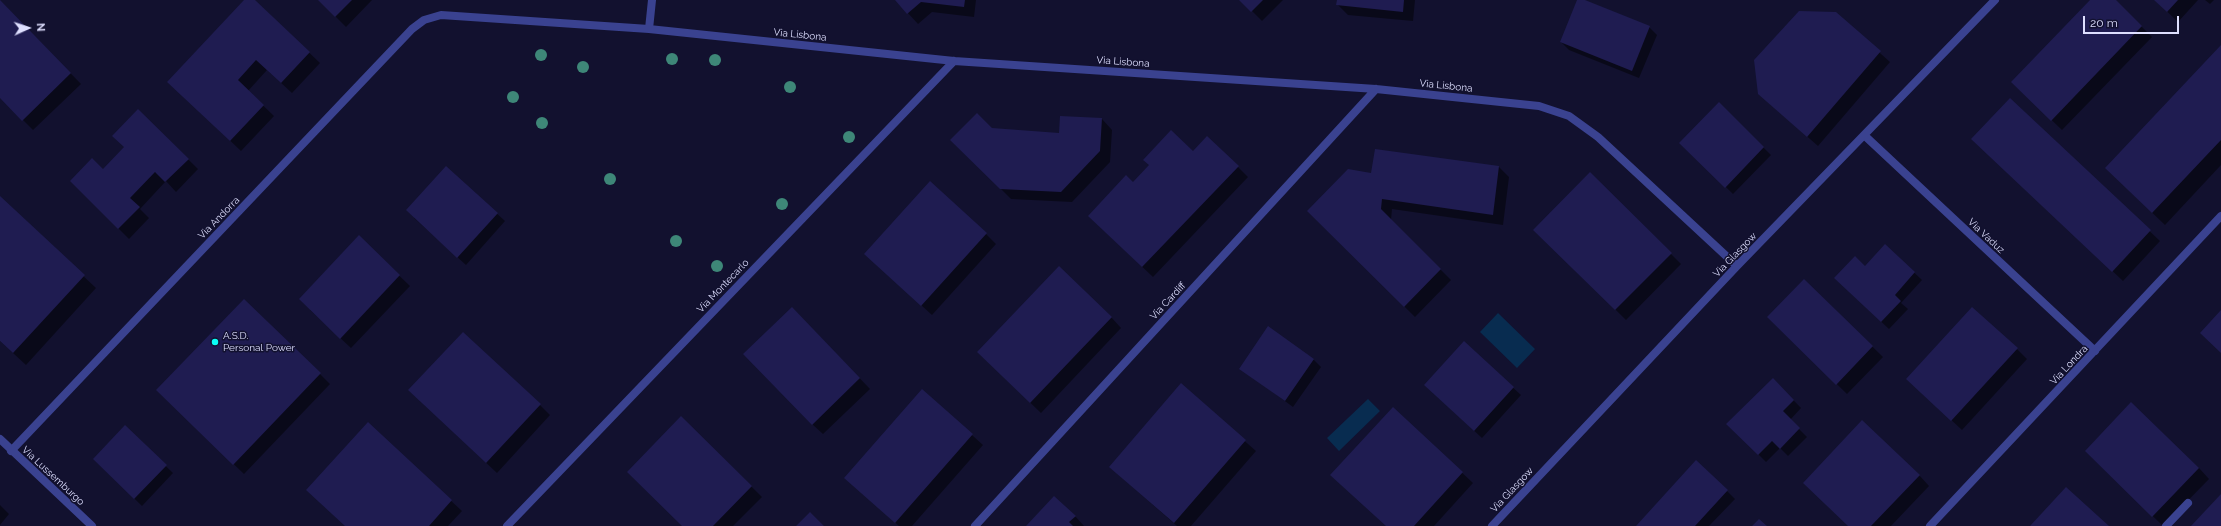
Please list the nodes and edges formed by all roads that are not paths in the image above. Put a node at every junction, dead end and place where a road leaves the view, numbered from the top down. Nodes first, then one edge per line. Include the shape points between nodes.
1 (652, 0) edge
2 (1995, 0) edge
3 (449, 15) joint
4 (649, 30) junction
5 (954, 61) junction
6 (1376, 89) junction
7 (1864, 135) junction
8 (2221, 216) edge
9 (1737, 266) junction
10 (2095, 351) junction
11 (0, 439) edge
12 (11, 450) junction
13 (2188, 503) dead end
14 (92, 526) edge
15 (507, 526) edge
16 (975, 526) edge
17 (1492, 526) edge
18 (1930, 526) edge
19 (2166, 526) edge

1 - 4 street
2 - 7 street, Via Glasgow
3 - 4 street, Via Lisbona
3 - 12 street, Via Andorra via 429,18 412,30
4 - 5 street, Via Lisbona
5 - 6 street, Via Lisbona
5 - 15 street, Via Montecarlo
6 - 9 street, Via Lisbona via 1532,105 1569,116 1598,137
6 - 16 street, Via Cardiff
7 - 9 street, Via Glasgow
7 - 10 street, Via Vaduz
8 - 10 street, Via Londra
9 - 17 street, Via Glasgow
10 - 18 street, Via Londra
11 - 12 street, Via Lussemburgo
12 - 14 street, Via Lussemburgo
13 - 19 street

